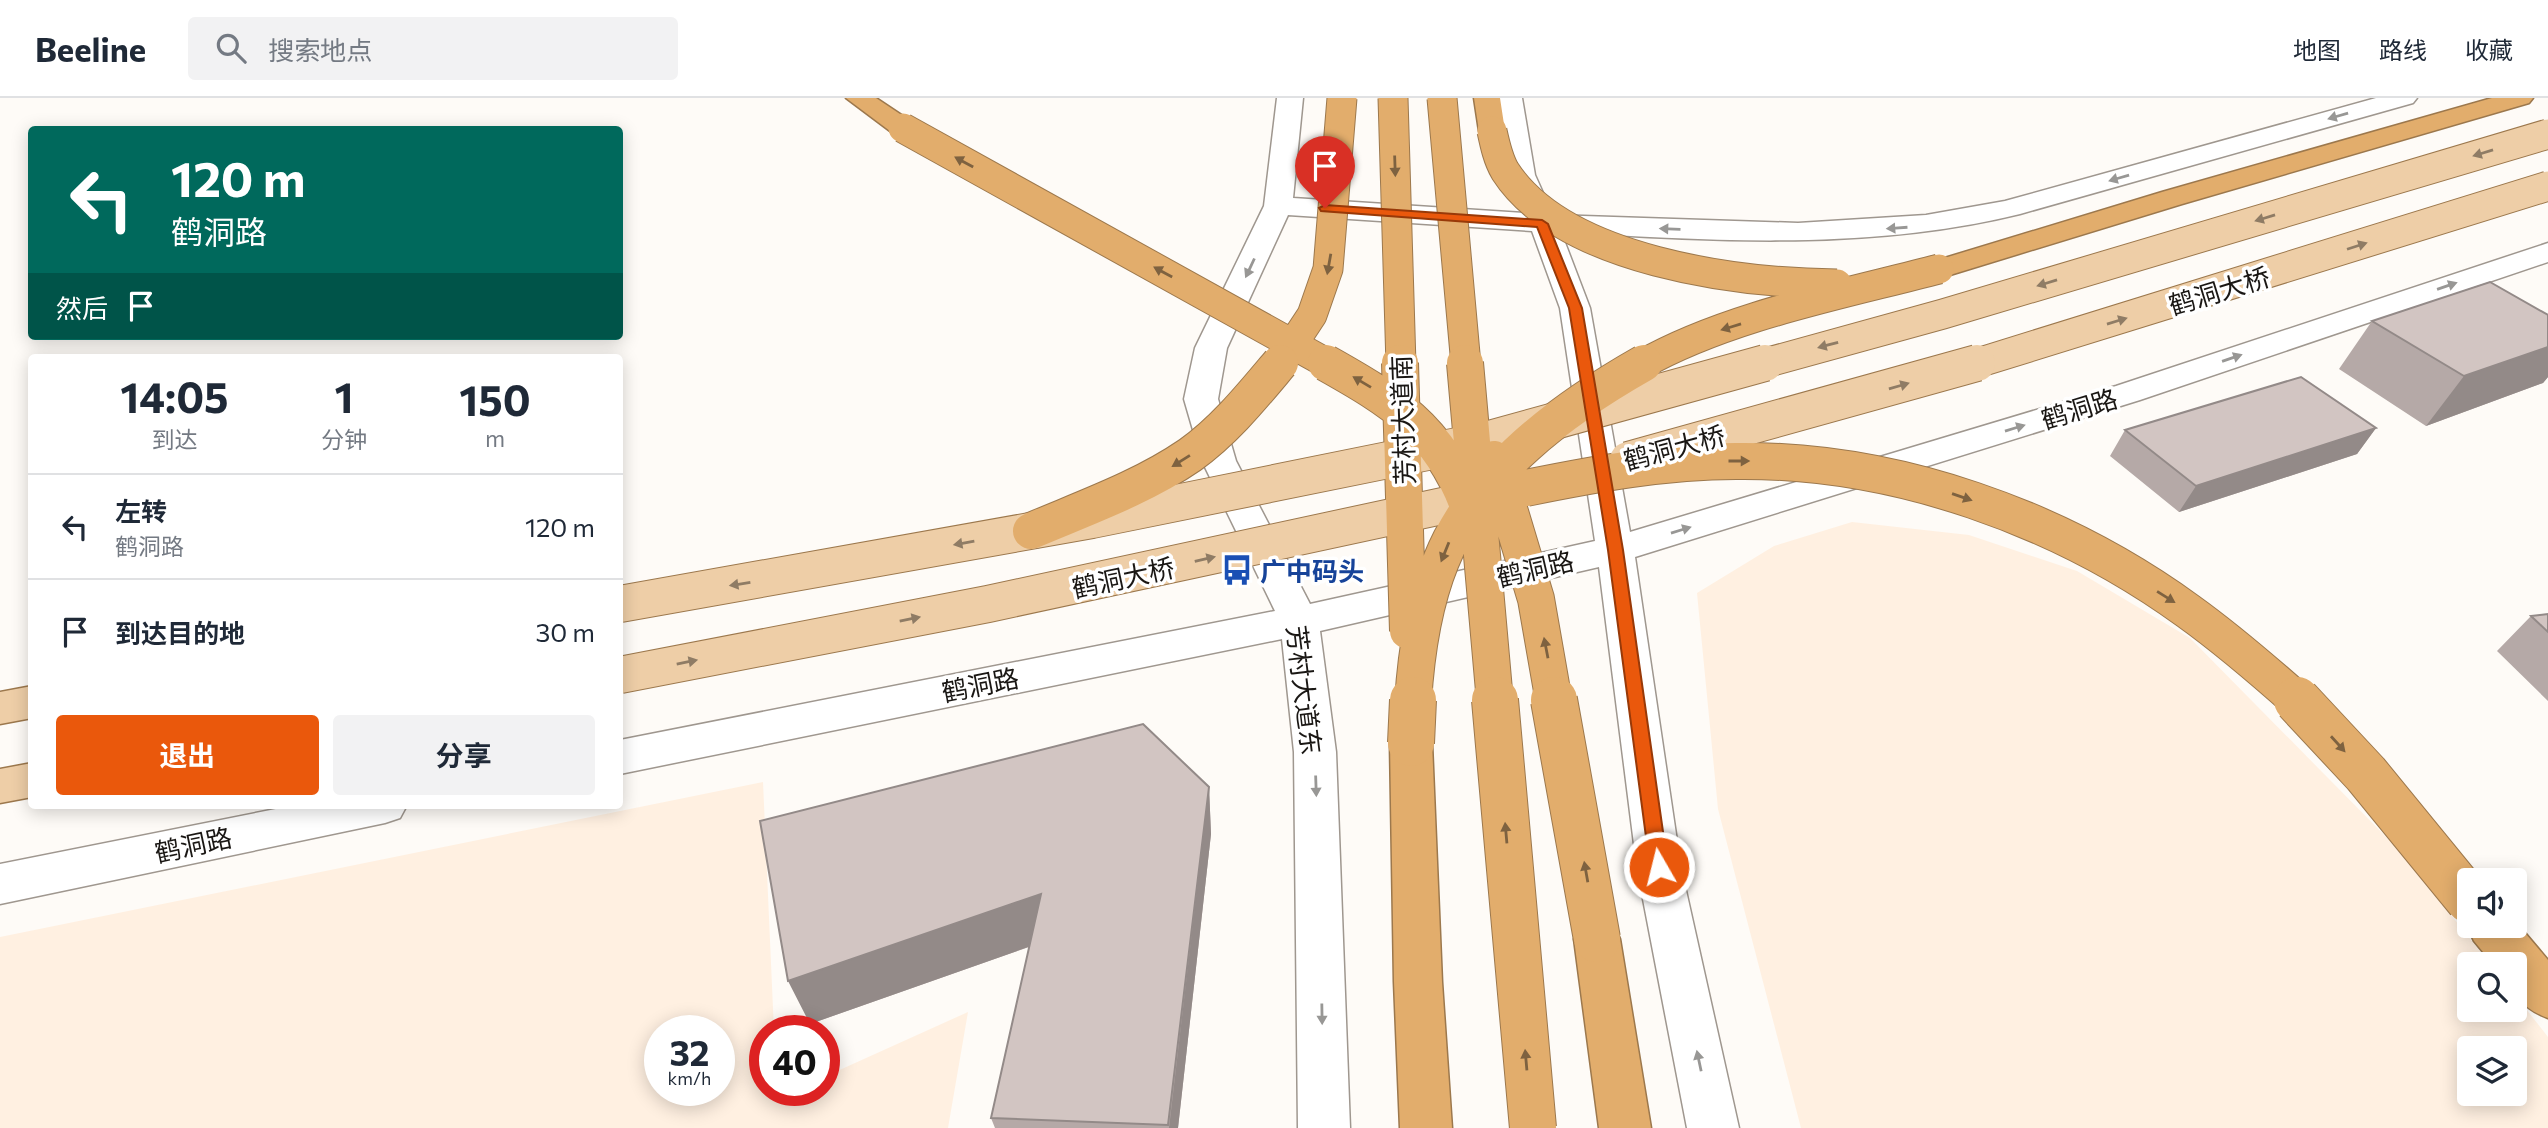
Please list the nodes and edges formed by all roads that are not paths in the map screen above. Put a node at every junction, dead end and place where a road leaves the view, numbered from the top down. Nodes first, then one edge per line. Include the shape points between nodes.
1 (859, 98) edge
2 (1290, 98) edge
3 (1342, 98) edge
4 (1393, 98) edge
5 (1442, 98) edge
6 (1487, 98) edge
7 (1509, 98) edge
8 (2404, 98) edge
9 (2520, 98) edge
10 (2548, 134) edge
11 (2548, 186) edge
12 (1278, 206) junction
13 (1542, 224) junction
14 (2548, 252) edge
15 (1939, 269) junction
16 (1466, 368) junction
17 (1526, 488) junction
18 (1031, 531) junction
19 (1615, 550) junction
20 (1482, 577) junction
21 (623, 603) edge
22 (1299, 621) junction
23 (623, 674) edge
24 (28, 703) edge
25 (0, 708) edge
26 (1411, 743) junction
27 (623, 756) edge
28 (28, 781) edge
29 (0, 786) edge
30 (366, 809) edge
31 (0, 884) edge
32 (2457, 886) edge
33 (2500, 938) edge
34 (2548, 996) edge
35 (1324, 1128) edge
36 (1426, 1128) edge
37 (1533, 1128) edge
38 (1625, 1128) edge
39 (1713, 1128) edge

20 -> 1 highway, bridge via 1471,514 1448,458 1430,435 1382,394 903,128
2 - 12 street
3 -> 18 highway, bridge via 1328,269 1312,314 1281,362 1244,407 1191,454 1129,490
4 -> 26 highway, 芳村大道南, bridge
5 - 16 highway, bridge
6 - 15 highway, bridge via 1497,153 1515,182 1568,225 1623,250 1725,277 1785,283 1862,283
7 - 13 street via 1521,175
8 -> 13 street via 2011,208 1944,222 1773,232
9 - 15 highway
10 -> 18 main road, bridge via 1942,314 1482,440
17 -> 11 main road, 鹤洞大桥, bridge via 2096,328
12 - 13 street
12 -> 22 street, 芳村大道东 via 1211,348 1201,399 1219,461
13 - 19 street via 1575,308
19 -> 14 street, 鹤洞路 via 2128,394
15 -> 26 highway, bridge via 1681,344 1615,376 1546,426 1516,453 1452,536 1437,573 1419,646
16 - 20 highway, bridge
38 -> 16 highway, bridge via 1546,645 1525,558
23 -> 17 main road, 鹤洞大桥, bridge via 988,604
17 -> 32 highway, bridge via 1639,468 1724,461 1813,464 1894,477 1944,491 2040,528 2133,576 2259,664 2302,704
18 -> 21 main road, bridge
19 - 22 street, 鹤洞路
39 -> 19 street via 1659,867
37 -> 20 highway, bridge
22 - 27 street, 鹤洞路
22 -> 35 street, 芳村大道东 via 1315,752
24 - 25 main road
26 - 36 highway
28 - 29 main road
30 - 31 street, 鹤洞路
33 - 34 highway

